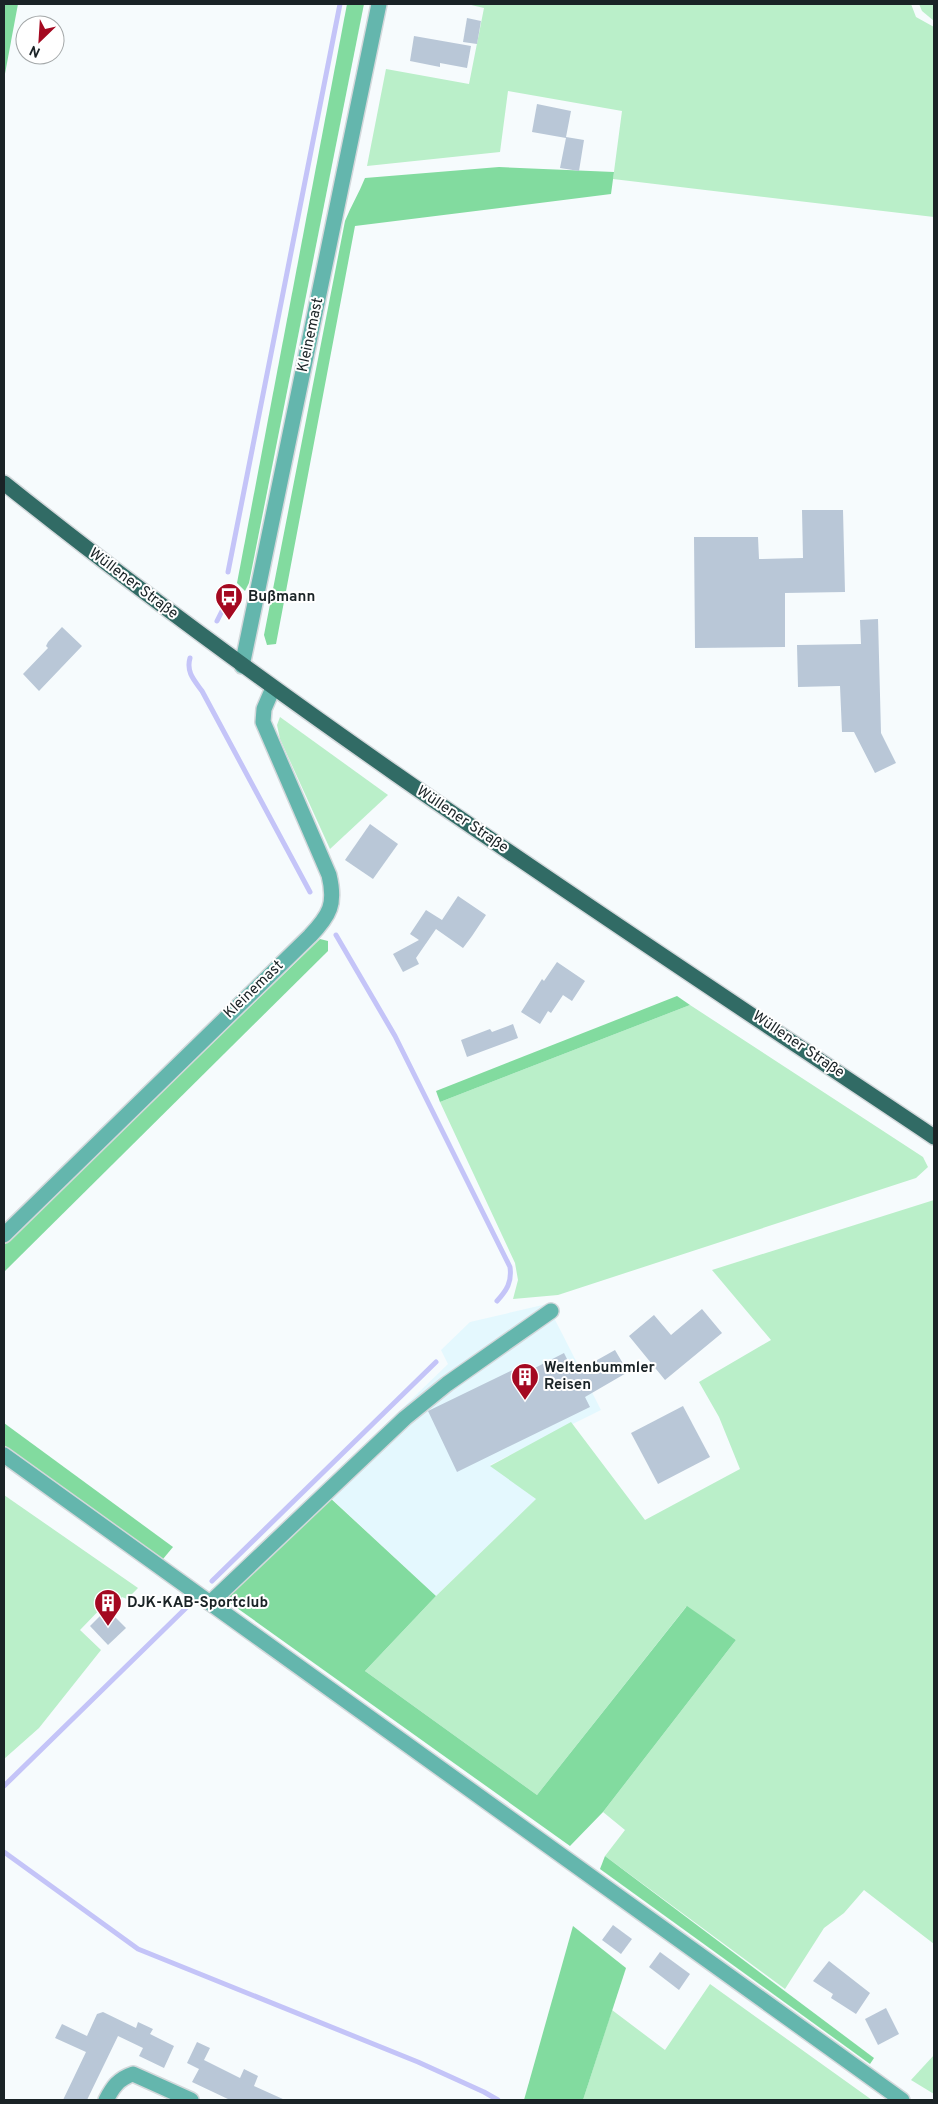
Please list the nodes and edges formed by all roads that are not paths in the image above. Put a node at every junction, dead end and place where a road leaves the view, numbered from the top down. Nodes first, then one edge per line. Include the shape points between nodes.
1 (379, 4) edge
2 (4, 483) edge
3 (242, 666) junction
4 (273, 688) junction
5 (934, 1136) edge
6 (4, 1235) edge
7 (551, 1311) dead end
8 (4, 1455) edge
9 (210, 1603) junction
10 (106, 2100) edge
11 (191, 2100) edge
12 (902, 2100) edge

1 - 3 street, Kleinemast
2 - 3 main road, Wüllener Straße
3 - 4 main road, Wüllener Straße
4 - 5 main road, Wüllener Straße via 430,798
4 - 6 street, Kleinemast via 264,709 263,722 329,874 332,889 329,913 310,936
7 - 9 street via 405,1418
8 - 9 street
9 - 12 street
10 - 11 street via 113,2086 123,2077 133,2074

